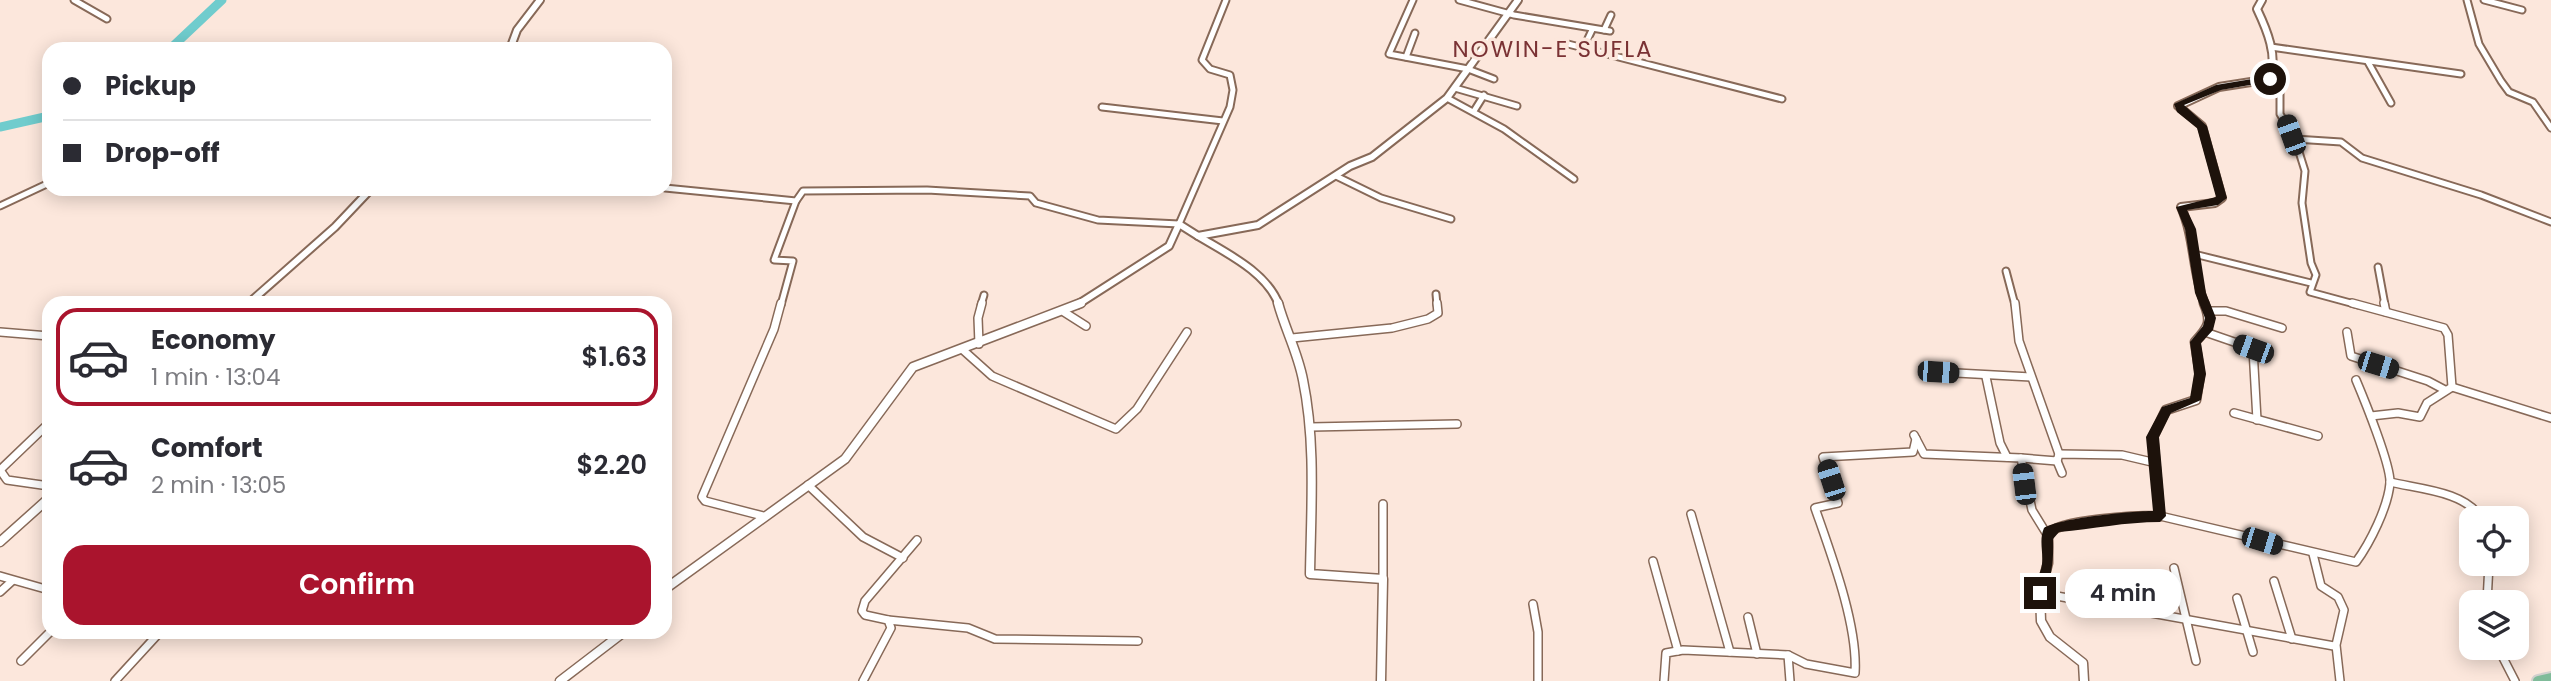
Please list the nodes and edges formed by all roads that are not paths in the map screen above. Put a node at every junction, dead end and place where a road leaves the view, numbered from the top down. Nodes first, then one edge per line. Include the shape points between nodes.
1 (74, 0) edge
2 (540, 0) edge
3 (1226, 0) edge
4 (1413, 0) edge
5 (1459, 0) edge
6 (1518, 0) edge
7 (2262, 0) edge
8 (2467, 0) edge
9 (2484, 0) edge
10 (2522, 10) dead end
11 (1510, 13) junction
12 (1611, 15) dead end
13 (107, 19) dead end
14 (1592, 30) junction
15 (1415, 33) dead end
16 (513, 42) edge
17 (1568, 44) dead end
18 (1584, 47) junction
19 (2271, 47) junction
20 (1406, 57) junction
21 (2368, 62) junction
22 (1468, 69) junction
23 (2461, 74) dead end
24 (1494, 79) dead end
25 (2270, 79) junction
26 (1455, 88) junction
27 (1484, 95) junction
28 (1447, 98) junction
29 (1782, 99) dead end
30 (2391, 103) dead end
31 (1517, 106) dead end
32 (1102, 107) dead end
33 (1474, 111) junction
34 (1223, 121) junction
35 (2551, 128) edge
36 (2295, 139) junction
37 (1336, 176) junction
38 (1574, 179) dead end
39 (42, 186) edge
40 (672, 189) edge
41 (364, 196) edge
42 (796, 201) junction
43 (0, 206) edge
44 (1451, 219) dead end
45 (2551, 222) edge
46 (1179, 224) junction
47 (1198, 236) junction
48 (2194, 254) junction
49 (2378, 267) dead end
50 (2006, 271) dead end
51 (2311, 284) junction
52 (1436, 294) dead end
53 (984, 295) dead end
54 (257, 296) edge
55 (2210, 311) junction
56 (1064, 312) junction
57 (2386, 312) junction
58 (1086, 326) dead end
59 (2282, 328) dead end
60 (0, 332) edge
61 (1187, 332) dead end
62 (2205, 332) junction
63 (2347, 332) dead end
64 (42, 335) edge
65 (1292, 338) junction
66 (979, 344) junction
67 (964, 349) junction
68 (2253, 349) junction
69 (2269, 354) dead end
70 (1938, 372) dead end
71 (1986, 377) junction
72 (2031, 377) junction
73 (2356, 380) dead end
74 (2448, 388) junction
75 (2234, 413) dead end
76 (2371, 416) junction
77 (2551, 418) edge
78 (2258, 420) junction
79 (1457, 424) dead end
80 (1311, 427) junction
81 (42, 431) edge
82 (2318, 436) dead end
83 (2007, 457) junction
84 (2058, 457) junction
85 (2021, 458) junction
86 (2157, 463) junction
87 (0, 470) edge
88 (2062, 473) dead end
89 (2390, 482) junction
90 (42, 485) edge
91 (808, 485) junction
92 (42, 504) edge
93 (1382, 504) dead end
94 (2475, 506) edge
95 (1691, 514) dead end
96 (763, 516) junction
97 (2160, 516) junction
98 (2048, 536) junction
99 (916, 540) dead end
100 (0, 542) edge
101 (2313, 554) junction
102 (902, 558) junction
103 (1653, 561) dead end
104 (2174, 568) dead end
105 (0, 576) edge
106 (1383, 579) junction
107 (12, 581) junction
108 (2274, 581) dead end
109 (672, 584) edge
110 (42, 588) edge
111 (0, 592) edge
112 (2040, 593) junction
113 (2237, 598) dead end
114 (1533, 604) dead end
115 (1748, 617) dead end
116 (2184, 619) junction
117 (888, 620) junction
118 (2247, 632) junction
119 (43, 639) edge
120 (153, 639) edge
121 (615, 639) edge
122 (2292, 639) junction
123 (1138, 641) dead end
124 (2334, 646) junction
125 (1678, 651) junction
126 (1730, 652) junction
127 (2253, 652) dead end
128 (1757, 654) junction
129 (1788, 655) junction
130 (2504, 660) edge
131 (21, 661) dead end
132 (2196, 661) dead end
133 (2551, 678) edge
134 (114, 681) edge
135 (560, 681) edge
136 (863, 681) edge
137 (1381, 681) edge
138 (1538, 681) edge
139 (1664, 681) edge
140 (1790, 681) edge
141 (2084, 681) edge
142 (2340, 681) edge
143 (2515, 681) edge
144 (2538, 681) edge

1 - 13 street
2 - 16 street
3 - 34 street via 1202,60 1210,69 1230,75 1234,82 1233,106
4 - 20 street via 1389,54
5 - 11 street
6 - 11 street
7 - 19 street via 2257,9
8 - 35 street via 2479,44 2501,81 2509,92 2533,102
9 - 10 street
11 - 14 street
11 - 22 street
12 - 14 street via 1607,31
14 - 18 street
15 - 20 street
17 - 18 street
18 - 29 street
19 - 21 street
19 - 25 street
20 - 22 street
21 - 23 street
21 - 30 street
22 - 24 street
22 - 26 street
25 - 36 street via 2282,91 2280,114
25 - 48 street via 2219,87 2178,104 2202,126 2221,198 2215,203 2181,207
26 - 27 street
26 - 28 street
27 - 31 street
27 - 33 street
28 - 33 street
28 - 37 street via 1388,146
32 - 34 street
33 - 38 street
34 - 46 street via 1182,206
36 - 45 street via 2341,142 2362,158
36 - 51 street via 2305,171 2302,202 2316,275
37 - 44 street via 1381,198
37 - 47 street via 1258,225
39 - 43 street
40 - 42 street
41 - 54 street
42 - 46 street via 803,191 987,192 1030,196 1036,203 1098,220
42 - 96 street via 774,260 793,261 774,329 702,497
46 - 47 street
46 - 56 street via 1169,246
47 - 65 street via 1256,275 1278,301
48 - 51 street
48 - 55 street via 2200,293
49 - 57 street
50 - 72 street
51 - 57 street via 2310,292
52 - 65 street via 1438,313 1428,320
53 - 66 street via 978,317
55 - 59 street
55 - 62 street
56 - 58 street
56 - 66 street
57 - 74 street via 2446,330
60 - 64 street
61 - 67 street via 1137,408 1116,429 992,376
62 - 68 street
62 - 86 street via 2195,342 2200,374 2196,400 2166,410 2152,437
63 - 74 street via 2351,356
65 - 80 street via 1308,394
66 - 67 street
67 - 91 street via 913,367 845,459
68 - 69 street
68 - 78 street
70 - 71 street
71 - 72 street
71 - 83 street
72 - 84 street
73 - 76 street
74 - 76 street via 2427,403 2420,417 2398,413
74 - 77 street
75 - 78 street
76 - 89 street
78 - 82 street
79 - 80 street
80 - 106 street via 1310,574
81 - 87 street
83 - 85 street
83 - 129 street via 1924,454 1915,437 1913,452 1823,457 1838,503 1815,508 1833,560 1856,655 1855,673 1806,664
84 - 85 street
84 - 86 street via 2122,455
84 - 88 street
85 - 98 street via 2038,527
86 - 97 street
87 - 90 street via 6,480
89 - 94 street
89 - 101 street via 2371,541 2357,562
91 - 96 street
91 - 102 street via 849,527 885,553
92 - 100 street
93 - 106 street
95 - 126 street
96 - 109 street
97 - 98 street via 2122,516 2056,526
97 - 101 street
98 - 112 street via 2048,567
99 - 102 street
101 - 124 street via 2321,586 2338,597 2344,610
102 - 117 street via 865,601 862,611
103 - 125 street
104 - 116 street
105 - 107 street
106 - 137 street
107 - 110 street
107 - 111 street
108 - 122 street
112 - 116 street
112 - 141 street via 2044,631 2077,653 2084,665
113 - 118 street
114 - 138 street
115 - 128 street
116 - 118 street
116 - 132 street
117 - 123 street via 968,628 995,639
117 - 136 street via 891,628
118 - 122 street
118 - 127 street
119 - 131 street
120 - 134 street
121 - 135 street
122 - 124 street
124 - 142 street
125 - 126 street
125 - 139 street via 1667,653
126 - 128 street
128 - 129 street
129 - 140 street
130 - 143 street
133 - 144 highway

